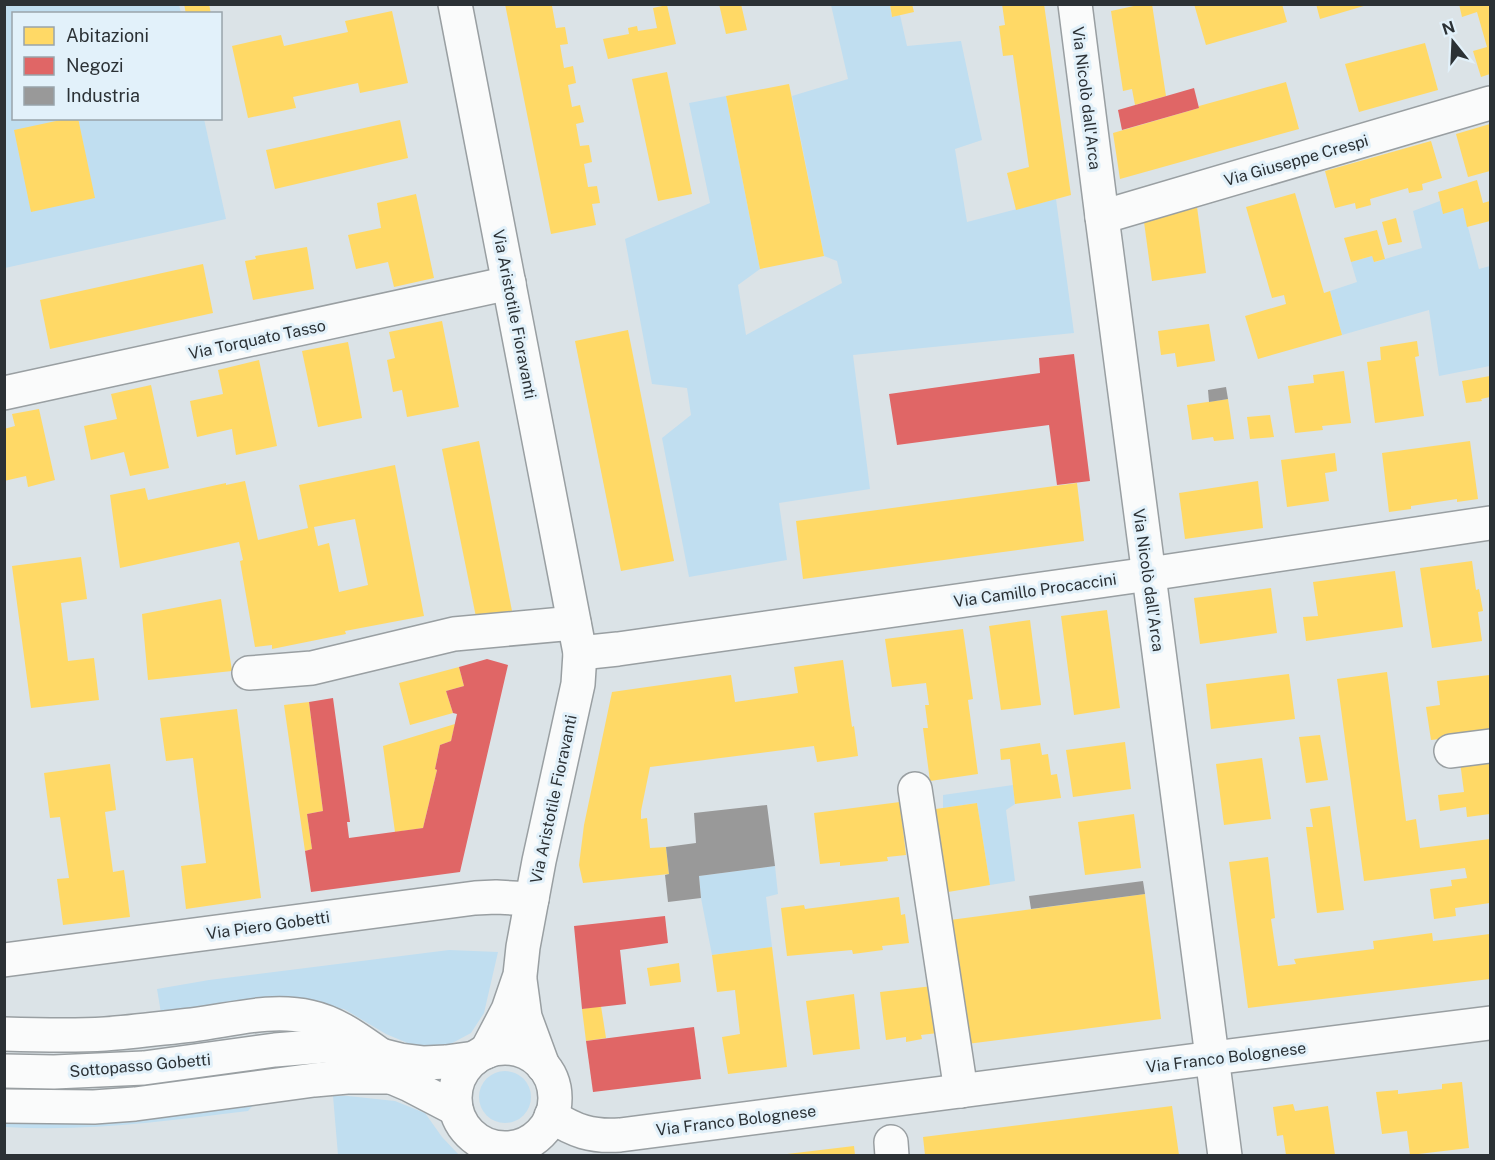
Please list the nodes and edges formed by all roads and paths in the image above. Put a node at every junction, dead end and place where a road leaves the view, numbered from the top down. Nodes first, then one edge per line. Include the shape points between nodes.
1 (454, 4) edge
2 (1075, 4) edge
3 (1491, 103) edge
4 (1102, 217) junction
5 (509, 283) junction
6 (4, 393) edge
7 (1491, 523) edge
8 (1149, 574) junction
9 (577, 638) junction
10 (249, 674) dead end
11 (1491, 746) edge
12 (1451, 751) dead end
13 (915, 789) dead end
14 (532, 899) junction
15 (4, 960) edge
16 (520, 975) junction
17 (1490, 1023) edge
18 (4, 1034) edge
19 (480, 1055) junction
20 (1212, 1058) junction
21 (386, 1066) junction
22 (543, 1066) junction
23 (4, 1071) edge
24 (961, 1091) junction
25 (4, 1106) edge
26 (456, 1108) junction
27 (551, 1116) junction
28 (520, 1151) edge
29 (1225, 1155) edge

1 - 5 street, Via Aristotile Fioravanti
2 - 4 street, Via Nicolò dall'Arca
3 - 4 street, Via Giuseppe Crespi
4 - 8 street, Via Nicolò dall'Arca
5 - 6 street, Via Torquato Tasso
5 - 9 street, Via Aristotile Fioravanti
7 - 8 street, Via Camillo Procaccini
8 - 9 street, Via Camillo Procaccini via 618,649
8 - 20 street, Via Nicolò dall'Arca
9 - 10 street via 454,634 312,668
9 - 14 street, Via Aristotile Fioravanti via 578,684
11 - 12 street
13 - 24 street
14 - 15 street, Via Piero Gobetti via 475,898
14 - 16 street, Via Aristotile Fioravanti
16 - 19 street, Via Aristotile Fioravanti via 508,1010
16 - 22 street, Via Aristotile Fioravanti via 525,1017
17 - 20 street, Via Franco Bolognese
18 - 21 street via 105,1034 268,1013 296,1014 337,1026
19 - 21 street via 446,1062
19 - 22 street via 496,1048 517,1049
19 - 26 street via 464,1068 458,1081
20 - 24 street, Via Franco Bolognese
20 - 29 street, Via Nicolò dall'Arca
21 - 23 street, Sottopasso Gobetti via 322,1053 275,1050 144,1068
21 - 25 street via 347,1077 135,1104
21 - 26 street
22 - 27 street via 554,1090
24 - 27 street, Via Franco Bolognese via 620,1135 593,1135
26 - 28 street via 460,1120 476,1139
27 - 28 street via 545,1128

